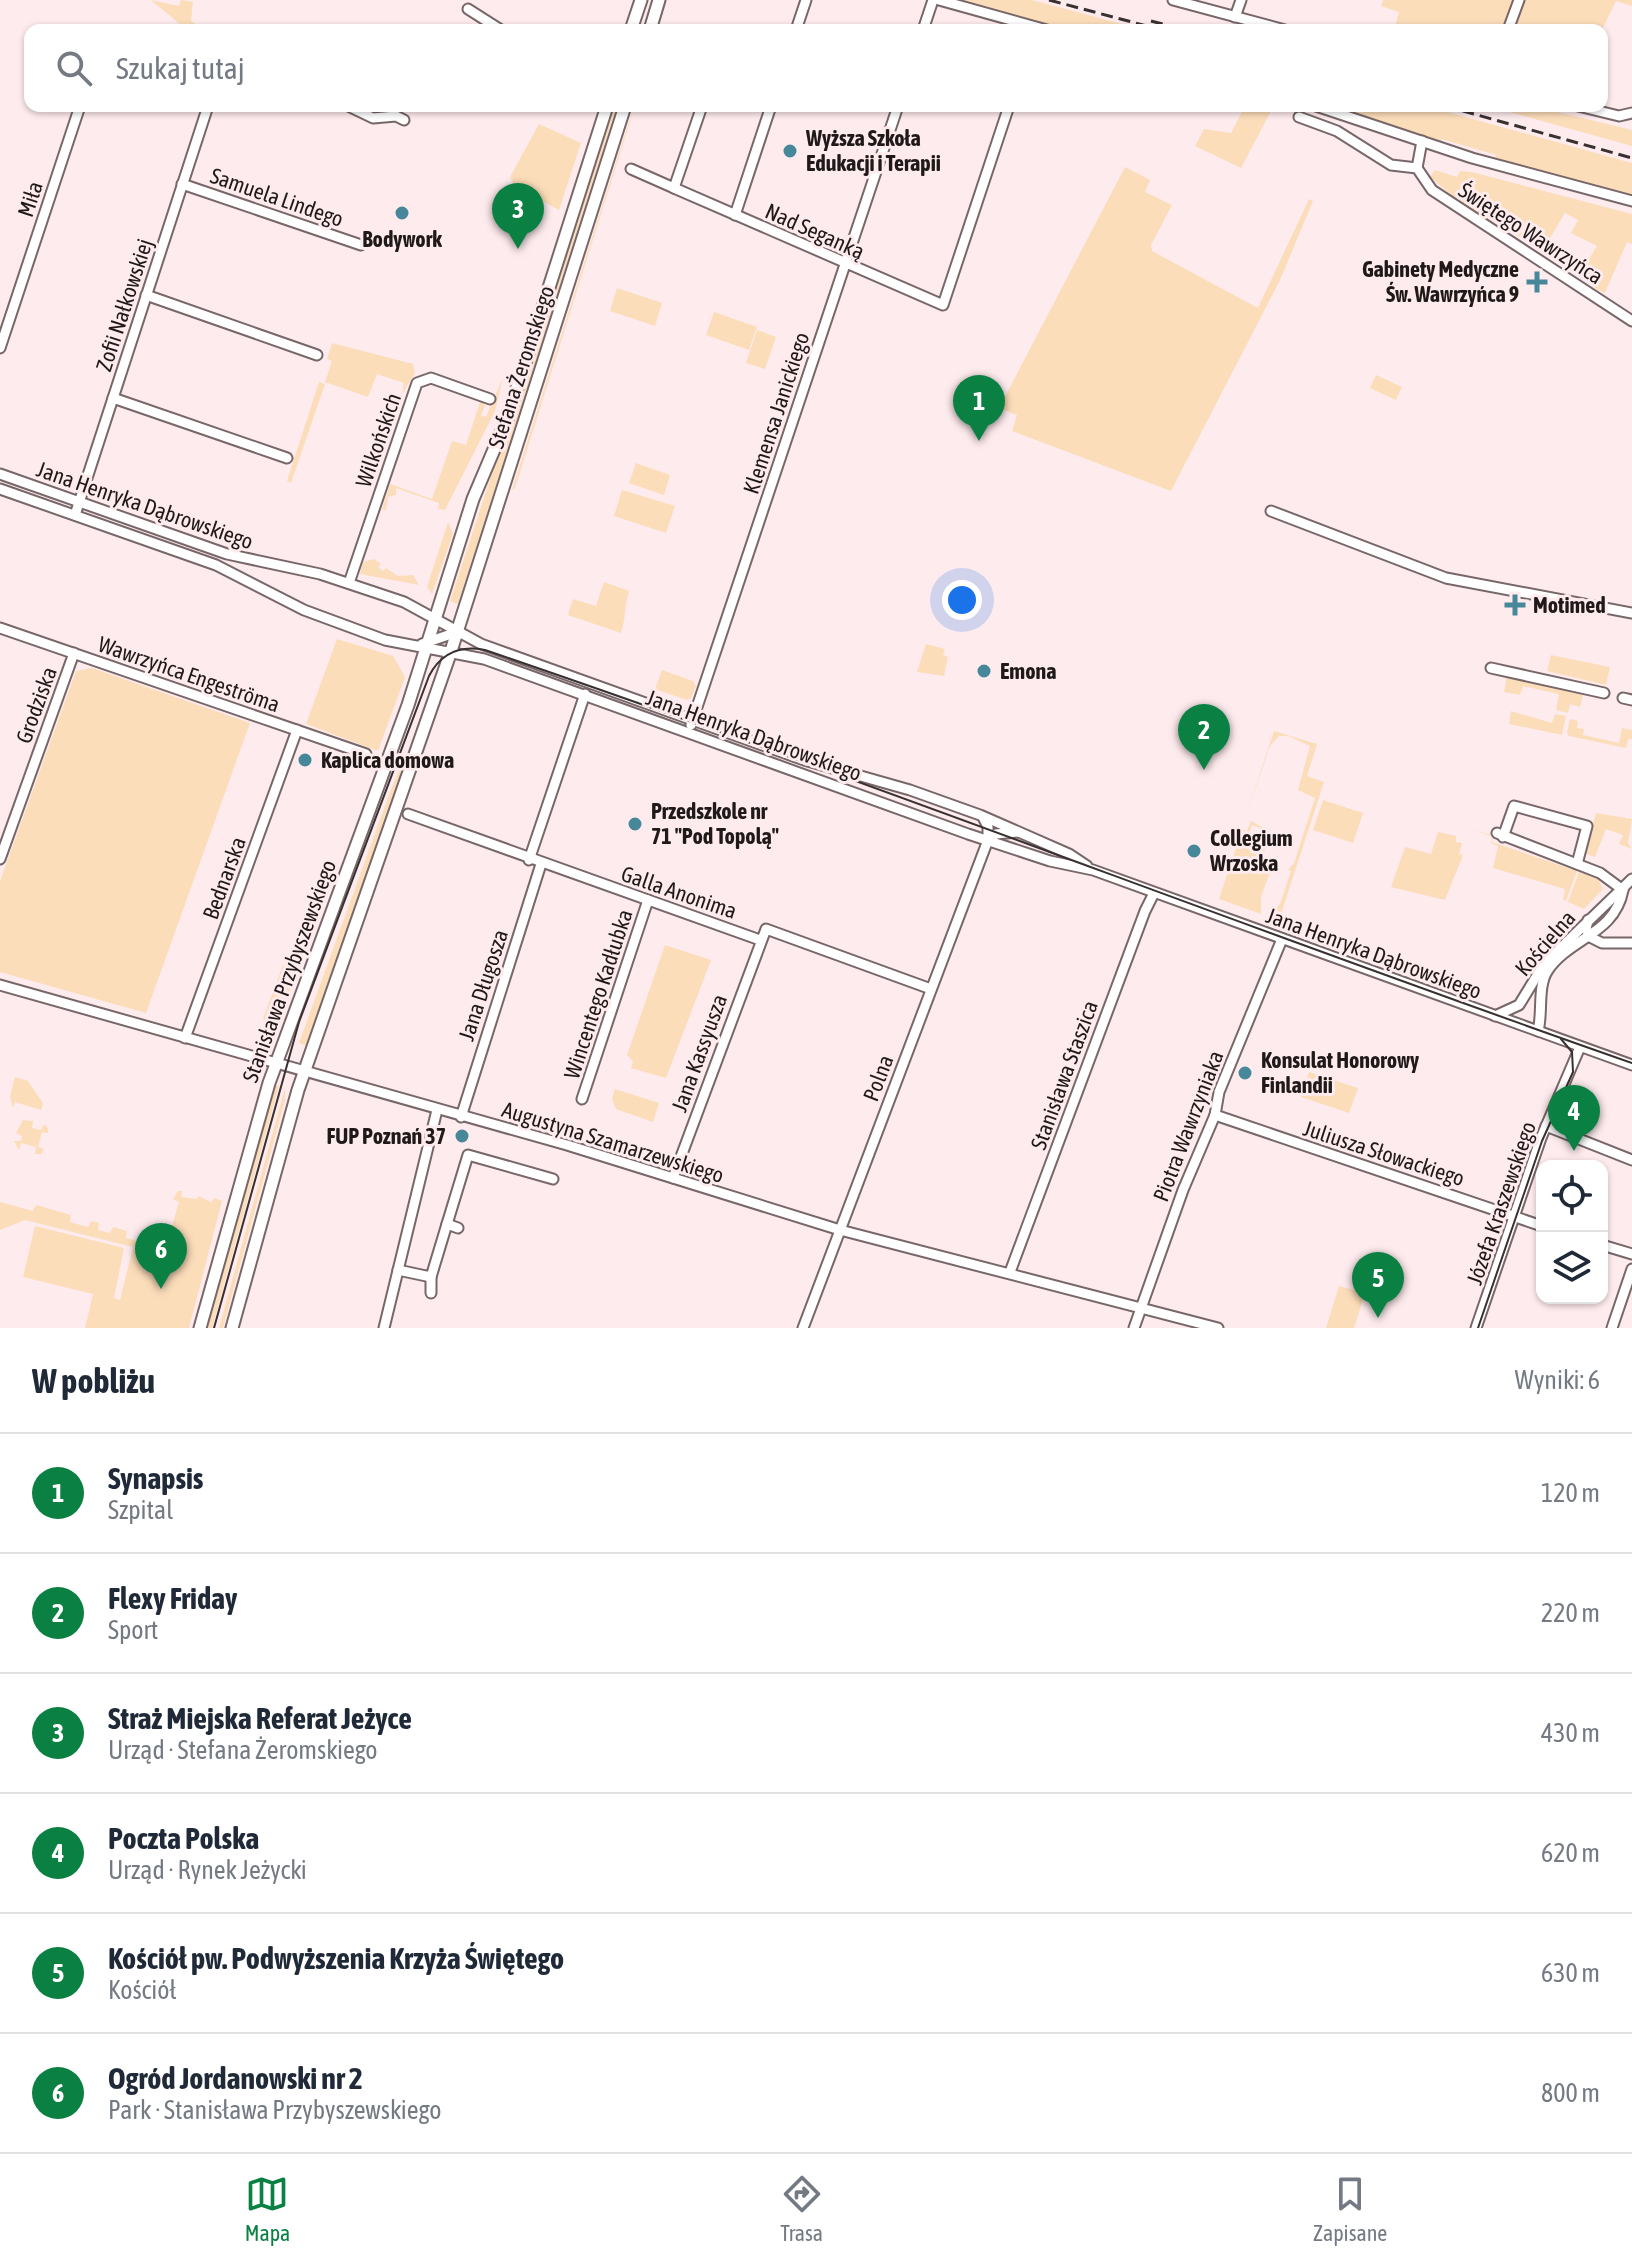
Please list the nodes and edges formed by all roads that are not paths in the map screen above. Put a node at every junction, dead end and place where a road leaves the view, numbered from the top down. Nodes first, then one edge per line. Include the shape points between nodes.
1 (641, 0) edge
2 (659, 0) edge
3 (806, 0) edge
4 (933, 0) edge
5 (939, 0) edge
6 (1173, 0) edge
7 (1241, 0) edge
8 (1519, 0) edge
9 (468, 9) dead end
10 (1235, 17) junction
11 (492, 24) edge
12 (633, 24) edge
13 (652, 24) edge
14 (798, 24) edge
15 (925, 24) edge
16 (1023, 24) edge
17 (1262, 24) edge
18 (1510, 24) edge
19 (78, 112) edge
20 (206, 112) edge
21 (360, 112) edge
22 (605, 112) edge
23 (623, 112) edge
24 (700, 112) edge
25 (769, 112) edge
26 (896, 112) edge
27 (1007, 112) edge
28 (1334, 112) edge
29 (1603, 112) edge
30 (1632, 113) edge
31 (1299, 117) dead end
32 (404, 120) dead end
33 (1422, 141) junction
34 (1417, 168) junction
35 (631, 169) dead end
36 (182, 184) junction
37 (674, 188) junction
38 (1632, 201) edge
39 (735, 215) junction
40 (361, 245) dead end
41 (845, 264) junction
42 (146, 295) junction
43 (1632, 321) edge
44 (0, 348) edge
45 (317, 355) dead end
46 (113, 398) junction
47 (490, 399) dead end
48 (287, 458) dead end
49 (0, 476) edge
50 (0, 489) edge
51 (79, 502) junction
52 (1271, 511) dead end
53 (75, 515) junction
54 (349, 583) junction
55 (1632, 613) edge
56 (0, 628) edge
57 (429, 636) junction
58 (454, 641) junction
59 (401, 646) junction
60 (74, 653) junction
61 (1491, 668) dead end
62 (418, 672) junction
63 (1604, 693) dead end
64 (585, 694) junction
65 (693, 720) junction
66 (297, 730) junction
67 (689, 731) junction
68 (366, 754) dead end
69 (408, 814) dead end
70 (980, 815) junction
71 (1020, 832) junction
72 (988, 840) junction
73 (0, 859) edge
74 (529, 860) junction
75 (541, 864) junction
76 (1577, 864) junction
77 (1093, 870) junction
78 (1632, 879) edge
79 (1623, 890) junction
80 (1154, 893) junction
81 (648, 900) junction
82 (1588, 920) junction
83 (1590, 937) junction
84 (1282, 939) junction
85 (760, 940) junction
86 (1632, 943) edge
87 (0, 985) edge
88 (931, 989) junction
89 (1495, 1016) junction
90 (1538, 1031) junction
91 (185, 1038) junction
92 (1580, 1047) junction
93 (1632, 1062) edge
94 (275, 1064) junction
95 (304, 1072) junction
96 (582, 1099) dead end
97 (437, 1110) junction
98 (1215, 1115) junction
99 (461, 1117) junction
100 (1546, 1126) junction
101 (1632, 1160) edge
102 (673, 1178) junction
103 (553, 1179) dead end
104 (1514, 1215) junction
105 (447, 1224) junction
106 (1536, 1224) edge
107 (458, 1228) dead end
108 (840, 1230) junction
109 (1608, 1247) edge
110 (1632, 1254) edge
111 (1632, 1269) edge
112 (398, 1270) junction
113 (1010, 1272) junction
114 (431, 1277) junction
115 (431, 1293) dead end
116 (1141, 1307) junction
117 (200, 1328) edge
118 (232, 1328) edge
119 (384, 1328) edge
120 (803, 1328) edge
121 (1134, 1328) edge
122 (1218, 1328) edge
123 (1476, 1328) edge
124 (1612, 1328) edge

1 - 12 main road
2 - 13 main road
3 - 14 street
4 - 15 street
5 - 16 street
6 - 10 street
7 - 10 street
8 - 18 street
9 - 11 street
10 - 17 street
19 - 44 street, Miła
20 - 36 street, Zofii Nałkowskiej
21 - 32 street
22 - 57 main road, Stefana Żeromskiego via 507,419 473,499
23 - 58 main road, Stefana Żeromskiego
24 - 37 street
25 - 39 street
26 - 41 street, Klemensa Janickiego
27 - 41 street, Nad Seganką via 943,305
28 - 33 street, Świętego Wawrzyńca
29 - 30 street
31 - 34 street via 1337,131 1391,165
33 - 34 street
33 - 38 street, Świętego Wawrzyńca
34 - 43 street, Świętego Wawrzyńca via 1432,190
35 - 37 street, Nad Seganką
36 - 40 street, Samuela Lindego
36 - 42 street, Zofii Nałkowskiej
37 - 39 street, Nad Seganką
39 - 41 street, Nad Seganką
41 - 65 street, Klemensa Janickiego
42 - 45 street
42 - 46 street, Zofii Nałkowskiej
46 - 48 street
46 - 51 street, Zofii Nałkowskiej
47 - 54 street, Wilkońskich via 431,378 417,383
49 - 51 street, Jana Henryka Dąbrowskiego
50 - 53 street, Jana Henryka Dąbrowskiego
51 - 53 street, Zofii Nałkowskiej
51 - 54 street, Jana Henryka Dąbrowskiego via 227,554
52 - 55 street via 1446,578
53 - 59 street, Jana Henryka Dąbrowskiego via 224,568 304,610
54 - 57 street, Jana Henryka Dąbrowskiego via 404,602
56 - 60 street, Wawrzyńca Engeströma
57 - 58 street, Jana Henryka Dąbrowskiego
57 - 58 street, Jana Henryka Dąbrowskiego
57 - 58 street, Jana Henryka Dąbrowskiego
57 - 59 street, Jana Henryka Dąbrowskiego
57 - 62 main road, Stanisława Przybyszewskiego
58 - 64 street, Jana Henryka Dąbrowskiego via 477,656
58 - 65 street, Jana Henryka Dąbrowskiego via 481,644
58 - 95 main road, Stanisława Przybyszewskiego
59 - 62 street via 414,657
60 - 66 street, Wawrzyńca Engeströma
60 - 73 street, Grodziska
61 - 63 street
62 - 94 main road, Stanisława Przybyszewskiego
64 - 67 street, Jana Henryka Dąbrowskiego
64 - 74 street
65 - 67 street, Klemensa Janickiego
65 - 70 street, Jana Henryka Dąbrowskiego
66 - 68 street, Wawrzyńca Engeströma
66 - 91 street, Bednarska
67 - 72 street, Jana Henryka Dąbrowskiego
69 - 74 street, Galla Anonima
70 - 71 street, Jana Henryka Dąbrowskiego
70 - 72 street via 988,824
71 - 72 street
71 - 77 street, Jana Henryka Dąbrowskiego
72 - 77 street, Jana Henryka Dąbrowskiego
72 - 88 street, Polna
74 - 75 street, Galla Anonima
75 - 81 street, Galla Anonima
75 - 99 street, Jana Długosza
76 - 76 street via 1500,835 1514,806 1587,826
76 - 79 street
77 - 80 street, Jana Henryka Dąbrowskiego
78 - 79 street, Kościelna
79 - 82 street, Kościelna
79 - 83 street, Kościelna via 1611,919
80 - 84 street, Jana Henryka Dąbrowskiego
80 - 113 street, Stanisława Staszica
81 - 85 street, Galla Anonima
81 - 96 street, Wincentego Kadłubka
82 - 83 street
82 - 89 street, Kościelna via 1544,964 1519,1005
83 - 86 street via 1602,943
83 - 90 street, Kościelna via 1545,975
84 - 89 street, Jana Henryka Dąbrowskiego
84 - 98 street, Piotra Wawrzyniaka via 1219,1092
85 - 88 street, Galla Anonima via 763,931 772,929
85 - 102 street, Jana Kassyusza
87 - 91 street, Augustyna Szamarzewskiego
88 - 108 street, Polna
89 - 90 street, Jana Henryka Dąbrowskiego
90 - 92 street, Jana Henryka Dąbrowskiego
91 - 94 street, Augustyna Szamarzewskiego
92 - 93 street, Jana Henryka Dąbrowskiego
92 - 100 street, Józefa Kraszewskiego
94 - 95 street, Augustyna Szamarzewskiego
94 - 117 main road, Stanisława Przybyszewskiego
95 - 97 street, Augustyna Szamarzewskiego
95 - 118 main road, Stanisława Przybyszewskiego
97 - 99 street, Augustyna Szamarzewskiego
97 - 112 street
98 - 104 street, Juliusza Słowackiego
98 - 116 street, Piotra Wawrzyniaka
99 - 102 street, Augustyna Szamarzewskiego
100 - 101 street
100 - 104 street, Józefa Kraszewskiego
102 - 108 street, Augustyna Szamarzewskiego
103 - 105 street via 468,1155
104 - 106 street, Juliusza Słowackiego
104 - 123 street, Józefa Kraszewskiego
105 - 107 street
105 - 114 street
108 - 113 street, Augustyna Szamarzewskiego
108 - 120 street, Polna
109 - 110 street
111 - 124 street
112 - 114 street
112 - 119 street
113 - 116 street, Augustyna Szamarzewskiego
114 - 115 street
116 - 121 street, Piotra Wawrzyniaka
116 - 122 street, Augustyna Szamarzewskiego

